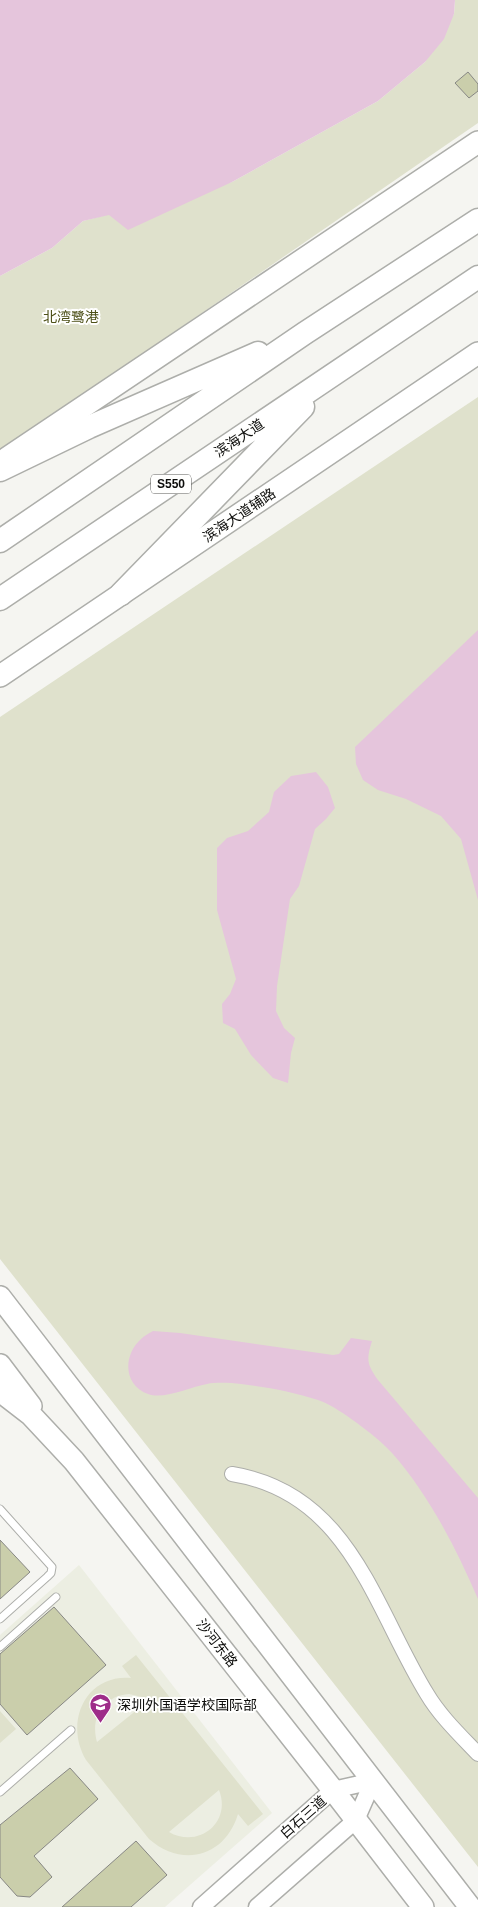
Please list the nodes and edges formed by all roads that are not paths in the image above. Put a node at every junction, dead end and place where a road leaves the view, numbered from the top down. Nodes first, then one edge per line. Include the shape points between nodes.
1 (478, 142) edge
2 (478, 220) edge
3 (478, 277) edge
4 (305, 333) junction
5 (478, 353) edge
6 (342, 369) junction
7 (0, 463) edge
8 (0, 470) edge
9 (0, 541) edge
10 (121, 594) junction
11 (0, 599) edge
12 (0, 676) edge
13 (0, 1296) edge
14 (0, 1311) edge
15 (0, 1365) edge
16 (0, 1391) edge
17 (86, 1409) junction
18 (74, 1461) junction
19 (232, 1474) dead end
20 (0, 1509) edge
21 (56, 1597) dead end
22 (0, 1619) edge
23 (0, 1647) edge
24 (72, 1730) dead end
25 (478, 1754) edge
26 (373, 1781) junction
27 (333, 1790) junction
28 (0, 1792) edge
29 (356, 1820) junction
30 (201, 1907) edge
31 (257, 1907) edge
32 (423, 1907) edge
33 (470, 1907) edge

1 - 7 main road
2 - 4 highway
3 - 6 highway, 滨海大道 / S550
4 - 8 highway
4 - 9 highway
5 - 10 main road, 滨海大道辅路
6 - 10 highway
6 - 11 highway, 滨海大道 / S550
10 - 12 main road, 滨海大道辅路
13 - 17 main road
14 - 17 main road
15 - 18 main road
16 - 18 main road, 沙河东路 via 31,1415
17 - 26 main road
18 - 27 main road, 沙河东路
19 - 25 street via 251,1477 284,1491 332,1529 372,1586 434,1706
20 - 22 lane via 52,1567 47,1578
21 - 23 lane
24 - 28 lane
26 - 27 street, 白石三道
26 - 29 street
26 - 33 main road
27 - 29 main road, 沙河东路
27 - 30 street, 白石三道
29 - 31 street
29 - 32 main road, 沙河东路

